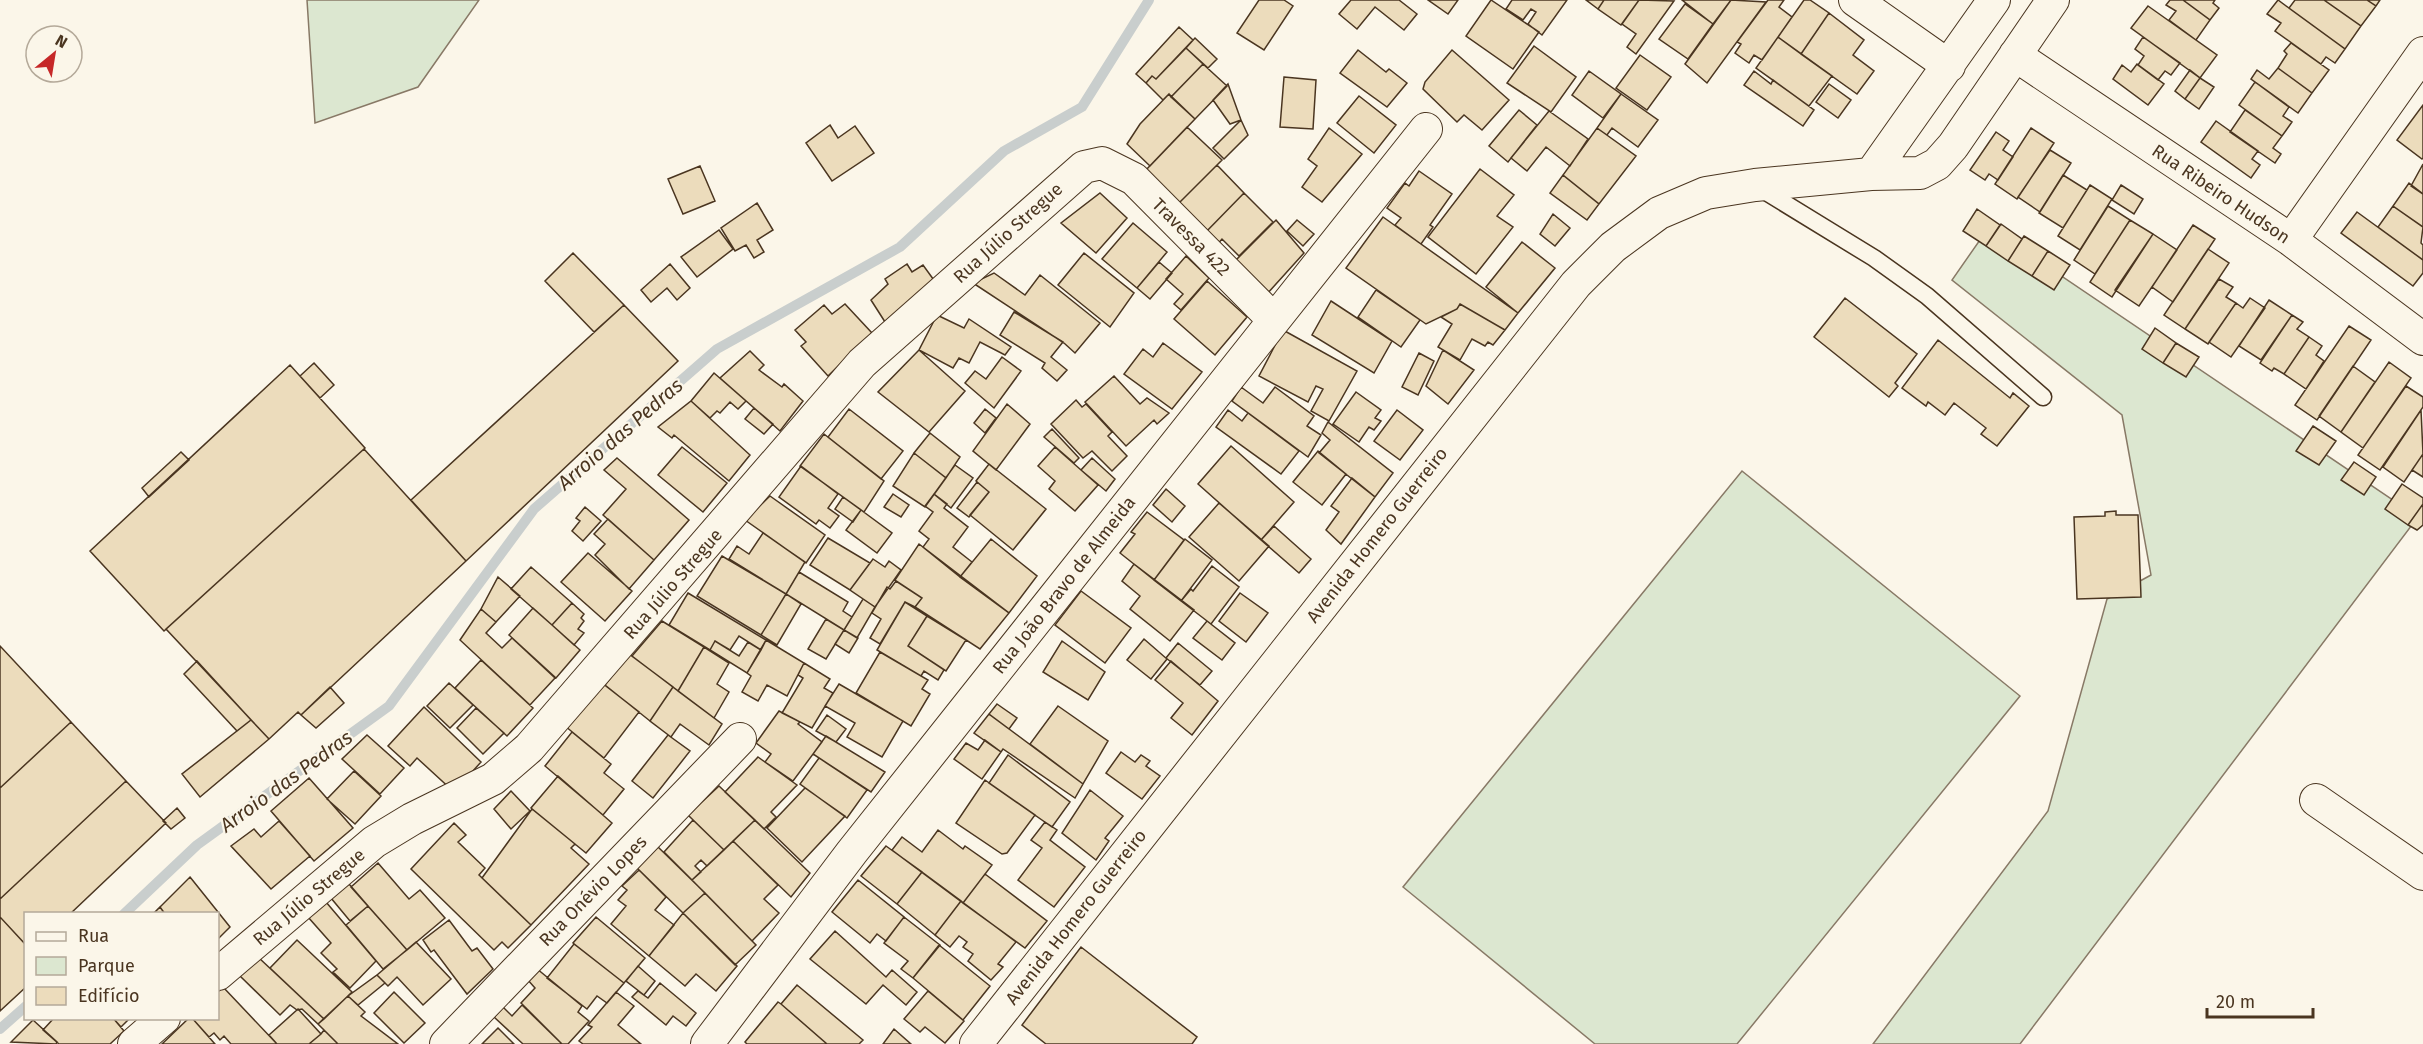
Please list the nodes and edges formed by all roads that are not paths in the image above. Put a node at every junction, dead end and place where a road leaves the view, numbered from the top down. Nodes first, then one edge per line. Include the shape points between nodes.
1 (1855, 0) edge
2 (1994, 0) edge
3 (2053, 0) edge
4 (2423, 53) edge
5 (2015, 55) junction
6 (1949, 66) junction
7 (1426, 129) dead end
8 (1102, 164) joint
9 (1871, 174) junction
10 (1755, 185) junction
11 (2290, 240) junction
12 (1274, 320) junction
13 (2423, 339) edge
14 (2043, 397) dead end
15 (740, 739) dead end
16 (2316, 800) dead end
17 (2423, 874) edge
18 (219, 973) edge
19 (162, 1020) edge
20 (134, 1044) edge
21 (446, 1044) edge
22 (707, 1044) edge
23 (975, 1044) edge

1 - 6 street
2 - 6 street
3 - 5 street, Avenida Homero Guerreiro
4 - 11 street
5 - 9 street, Avenida Homero Guerreiro via 1937,164 1920,173
5 - 11 street, Rua Ribeiro Hudson
6 - 9 street
7 - 12 street, Rua João Bravo de Almeida
8 - 12 street, Travessa 422 via 1134,179
8 - 18 street, Rua Júlio Stregue via 1084,167 1068,179 862,363 529,748 493,779 374,842
9 - 10 street, Avenida Homero Guerreiro
10 - 14 lane via 1874,258 1927,296
10 - 23 street, Avenida Homero Guerreiro via 1706,193 1659,213 1612,247 1576,284
11 - 13 street, Rua Ribeiro Hudson
12 - 22 street, Rua João Bravo de Almeida via 852,852
15 - 21 street, Rua Onévio Lopes
16 - 17 street
19 - 20 street

